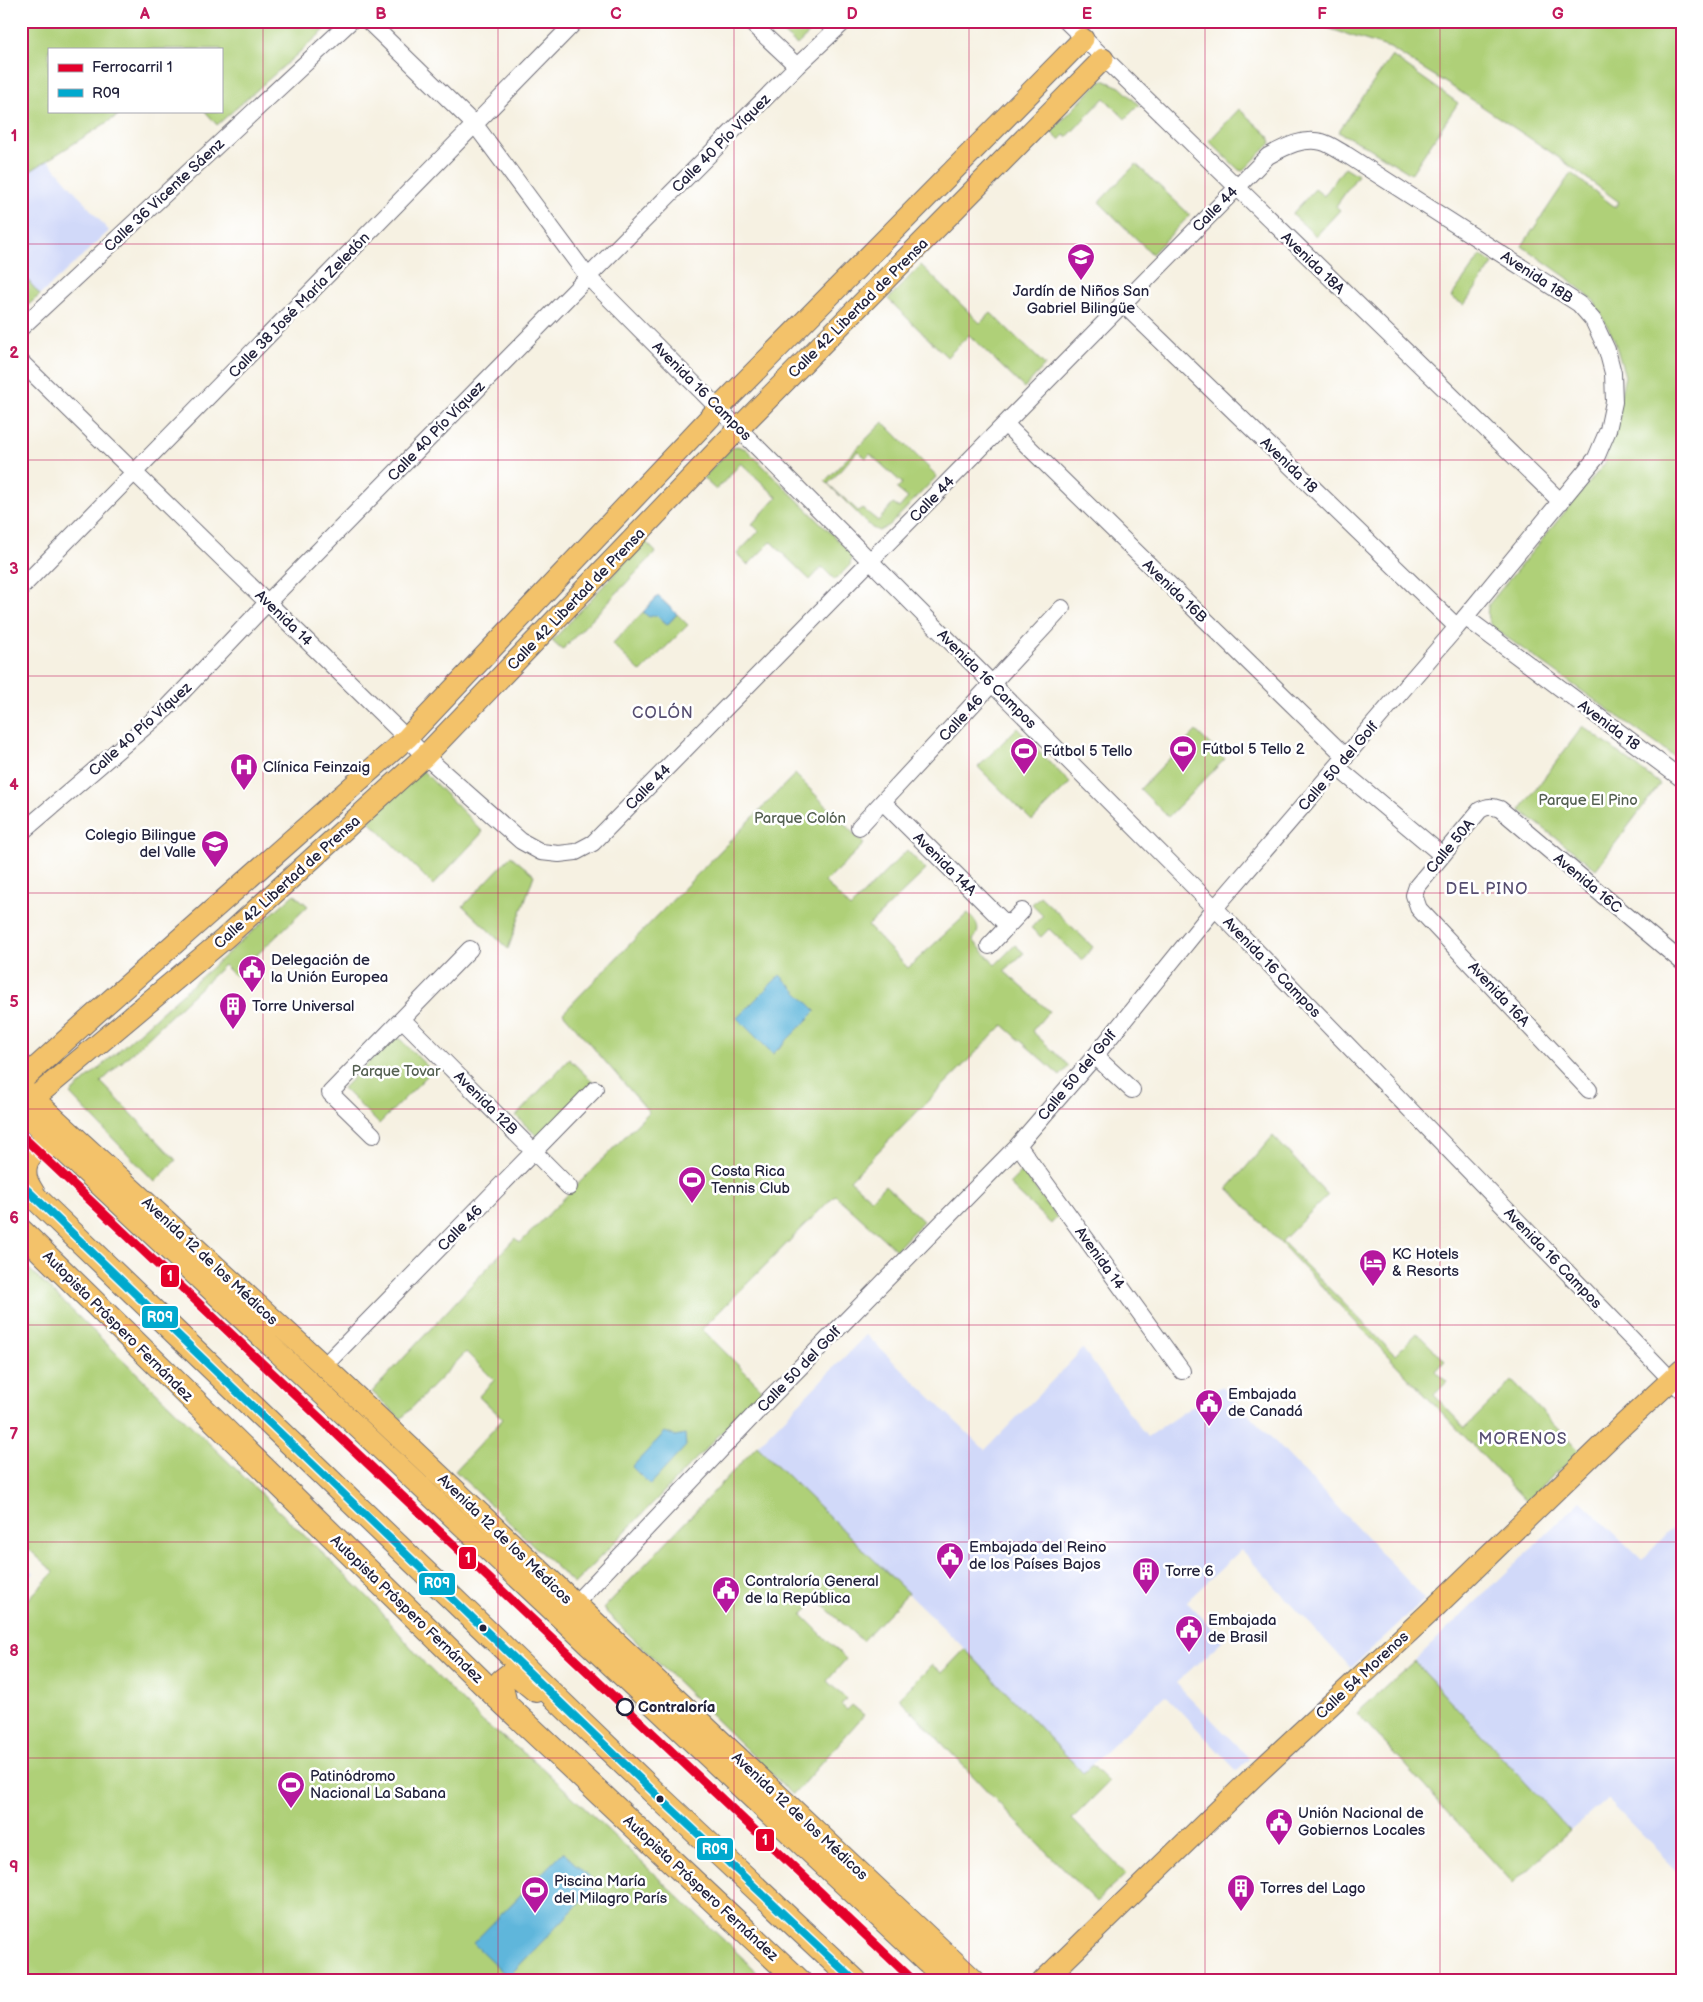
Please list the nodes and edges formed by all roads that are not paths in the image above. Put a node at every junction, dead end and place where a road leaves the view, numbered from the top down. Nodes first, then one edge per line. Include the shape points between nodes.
1 (351, 21) edge
2 (368, 21) edge
3 (576, 21) edge
4 (749, 21) edge
5 (844, 21) edge
6 (1066, 21) edge
7 (1083, 39) junction
8 (1103, 59) junction
9 (797, 66) junction
10 (476, 126) junction
11 (1304, 141) joint
12 (1236, 189) junction
13 (588, 277) junction
14 (1122, 303) junction
15 (21, 328) edge
16 (21, 362) edge
17 (719, 408) junction
18 (1005, 424) junction
19 (739, 428) junction
20 (134, 473) junction
21 (1561, 502) junction
22 (870, 562) junction
23 (21, 588) edge
24 (268, 603) junction
25 (1062, 608) dead end
26 (1461, 622) junction
27 (992, 685) junction
28 (407, 738) junction
29 (425, 756) junction
30 (1341, 762) junction
31 (1682, 779) edge
32 (883, 802) junction
33 (1493, 807) joint
34 (859, 828) dead end
35 (21, 833) edge
36 (559, 854) joint
37 (1442, 855) junction
38 (1414, 895) joint
39 (1215, 908) junction
40 (1022, 912) dead end
41 (1008, 926) junction
42 (989, 946) dead end
43 (470, 949) dead end
44 (1682, 962) edge
45 (402, 1019) junction
46 (1094, 1056) junction
47 (21, 1081) edge
48 (595, 1089) dead end
49 (1132, 1090) dead end
50 (1589, 1090) dead end
51 (24, 1102) edge
52 (373, 1135) dead end
53 (1018, 1144) junction
54 (58, 1145) junction
55 (534, 1151) junction
56 (569, 1188) dead end
57 (28, 1190) edge
58 (21, 1231) edge
59 (324, 1366) junction
60 (1182, 1371) dead end
61 (1678, 1380) edge
62 (568, 1612) junction
63 (505, 1704) junction
64 (580, 1721) junction
65 (799, 1981) edge
66 (855, 1981) edge
67 (947, 1981) edge
68 (974, 1981) edge
69 (1043, 1981) edge

1 - 15 street, Calle 36 Vicente Sáenz
2 - 10 street, Avenida 16 Campos
3 - 10 street, Calle 38 José María Zeledón
4 - 9 street
5 - 9 street, Calle 40 Pío Víquez
6 - 7 street, Avenida 18A
7 - 8 street, Avenida 18A
7 - 17 main road, Calle 42 Libertad de Prensa
8 - 12 street, Avenida 18A
8 - 19 main road, Calle 42 Libertad de Prensa
9 - 13 street, Calle 40 Pío Víquez
10 - 13 street, Avenida 16 Campos
10 - 20 street, Calle 38 José María Zeledón
11 - 12 street, Calle 44 via 1287,145 1268,156
11 - 21 street, Avenida 18B via 1323,142 1347,155 1579,304 1593,320 1607,350 1613,373 1614,402 1608,430 1596,458
12 - 14 street, Calle 44
12 - 21 street, Avenida 18A
13 - 17 street, Avenida 16 Campos
13 - 24 street, Calle 40 Pío Víquez
14 - 18 street, Calle 44
14 - 26 street, Avenida 18
16 - 20 street, Avenida 14
17 - 19 street, Avenida 16 Campos
17 - 28 main road, Calle 42 Libertad de Prensa
18 - 22 street, Calle 44
18 - 30 street, Avenida 16B
19 - 22 street, Avenida 16 Campos
19 - 29 main road, Calle 42 Libertad de Prensa
20 - 23 street, Calle 38 José María Zeledón
20 - 24 street, Avenida 14
21 - 26 street, Calle 50 del Golf
22 - 27 street, Avenida 16 Campos
22 - 36 street, Calle 44 via 592,843 576,852
24 - 28 street, Avenida 14
24 - 35 street, Calle 40 Pío Víquez via 166,709
25 - 27 street, Calle 46
26 - 30 street, Calle 50 del Golf
26 - 31 street, Avenida 18
27 - 32 street, Calle 46
27 - 39 street, Avenida 16 Campos
28 - 29 street, Avenida 14
28 - 47 main road, Calle 42 Libertad de Prensa
29 - 36 street, Avenida 14 via 522,841 540,852
29 - 51 main road, Calle 42 Libertad de Prensa via 224,939
30 - 37 street, Avenida 16B
30 - 39 street, Calle 50 del Golf
32 - 34 street, Calle 46
32 - 41 street, Avenida 14A
33 - 37 street, Calle 50A via 1480,810
33 - 44 street, Avenida 16C via 1500,809
37 - 38 street, Calle 50A via 1417,886
38 - 50 street, Avenida 16A via 1419,909
39 - 46 street, Calle 50 del Golf
39 - 61 street, Avenida 16 Campos
40 - 41 street
41 - 42 street
43 - 45 street
45 - 52 street via 330,1093
45 - 55 street, Avenida 12B
46 - 49 street
46 - 53 street, Calle 50 del Golf
48 - 55 street, Calle 46
51 - 54 main road, Avenida 12 de los Médicos
51 - 59 main road, Avenida 12 de los Médicos
53 - 60 street, Avenida 14
53 - 62 street, Calle 50 del Golf via 770,1398
54 - 57 highway via 46,1144 36,1149 26,1162
54 - 62 main road, Avenida 12 de los Médicos
55 - 56 street, Avenida 12B
55 - 59 street, Calle 46
57 - 64 highway
58 - 63 highway, Autopista Próspero Fernández
59 - 62 main road, Avenida 12 de los Médicos
61 - 69 main road, Calle 54 Morenos via 1253,1777
62 - 67 main road, Avenida 12 de los Médicos
62 - 68 main road, Avenida 12 de los Médicos
63 - 64 highway via 502,1681 515,1674 555,1708
63 - 65 highway, Autopista Próspero Fernández
64 - 66 highway

